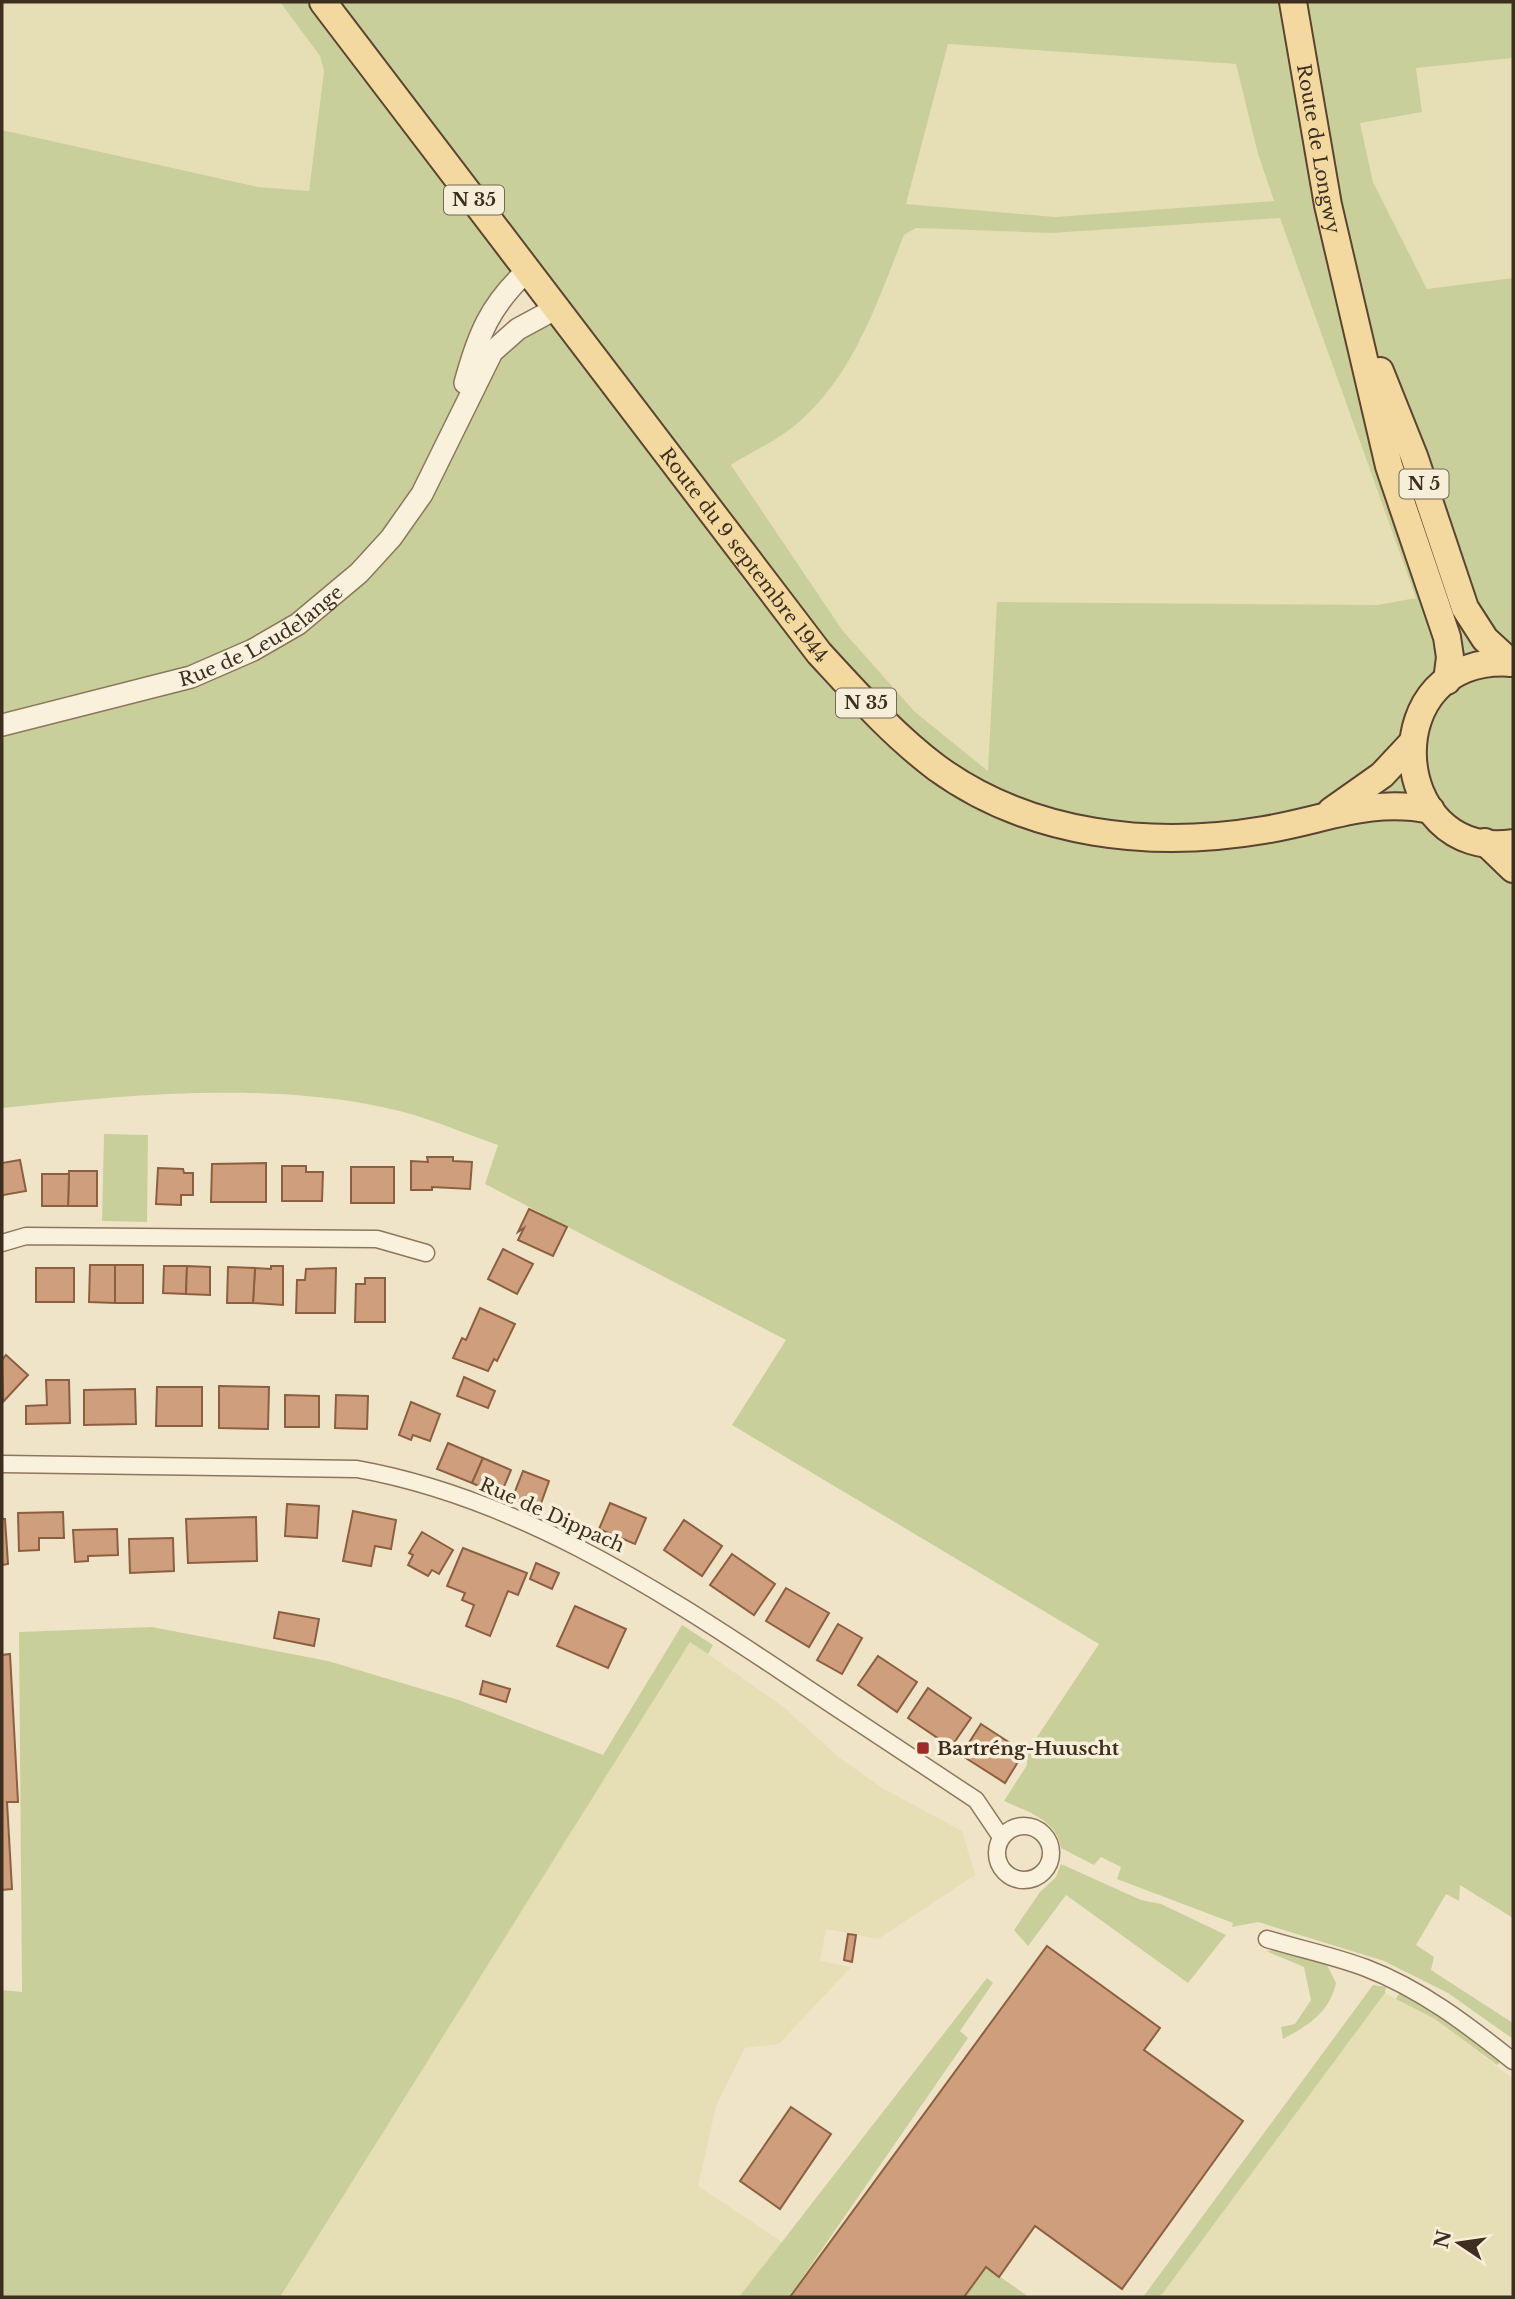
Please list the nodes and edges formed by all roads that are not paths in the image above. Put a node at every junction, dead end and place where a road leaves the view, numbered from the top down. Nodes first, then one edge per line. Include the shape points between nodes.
1 (323, 2) edge
2 (1293, 2) edge
3 (527, 271) junction
4 (1349, 295) junction
5 (555, 309) junction
6 (449, 442) junction
7 (1512, 663) edge
8 (1447, 681) junction
9 (2, 725) edge
10 (1411, 744) junction
11 (1431, 810) junction
12 (1326, 814) junction
13 (1485, 842) junction
14 (1513, 843) edge
15 (1513, 869) edge
16 (2, 1243) edge
17 (426, 1253) dead end
18 (2, 1464) edge
19 (1001, 1837) dead end
20 (1267, 1939) dead end
21 (1513, 2061) edge

1 - 3 main road, Route du 9 septembre 1944 / N 35
2 - 4 main road, Route de Longwy / N 5
3 - 5 main road, Route du 9 septembre 1944 / N 35
3 - 6 street, Rue de Leudelange via 502,294 480,334
4 - 7 main road, Route de Longwy / N 5 via 1414,456 1465,608 1485,639
4 - 8 main road, Route de Longwy / N 5 via 1389,466 1447,637
5 - 6 street, Rue de Leudelange via 518,329 492,352
5 - 12 main road, Route du 9 septembre 1944 / N 35 via 819,653 883,721 938,768 1019,810 1055,824 1110,836 1220,837
6 - 9 street, Rue de Leudelange via 422,494 391,538 359,573 298,624 191,677
7 - 8 main road, N 5 via 1478,666
8 - 10 main road, N 5 via 1417,720
10 - 11 main road, N 5 via 1412,768
10 - 12 main road, N 35 via 1382,775
11 - 12 main road, N 35 via 1387,805
11 - 13 main road, N 5 via 1465,836
13 - 14 main road, N 5
13 - 15 main road, N 5
16 - 17 street via 26,1237 377,1239
18 - 19 street, Rue de Dippach via 356,1469 442,1490 605,1559 695,1614 976,1800
20 - 21 street via 1390,1979 1463,2020

